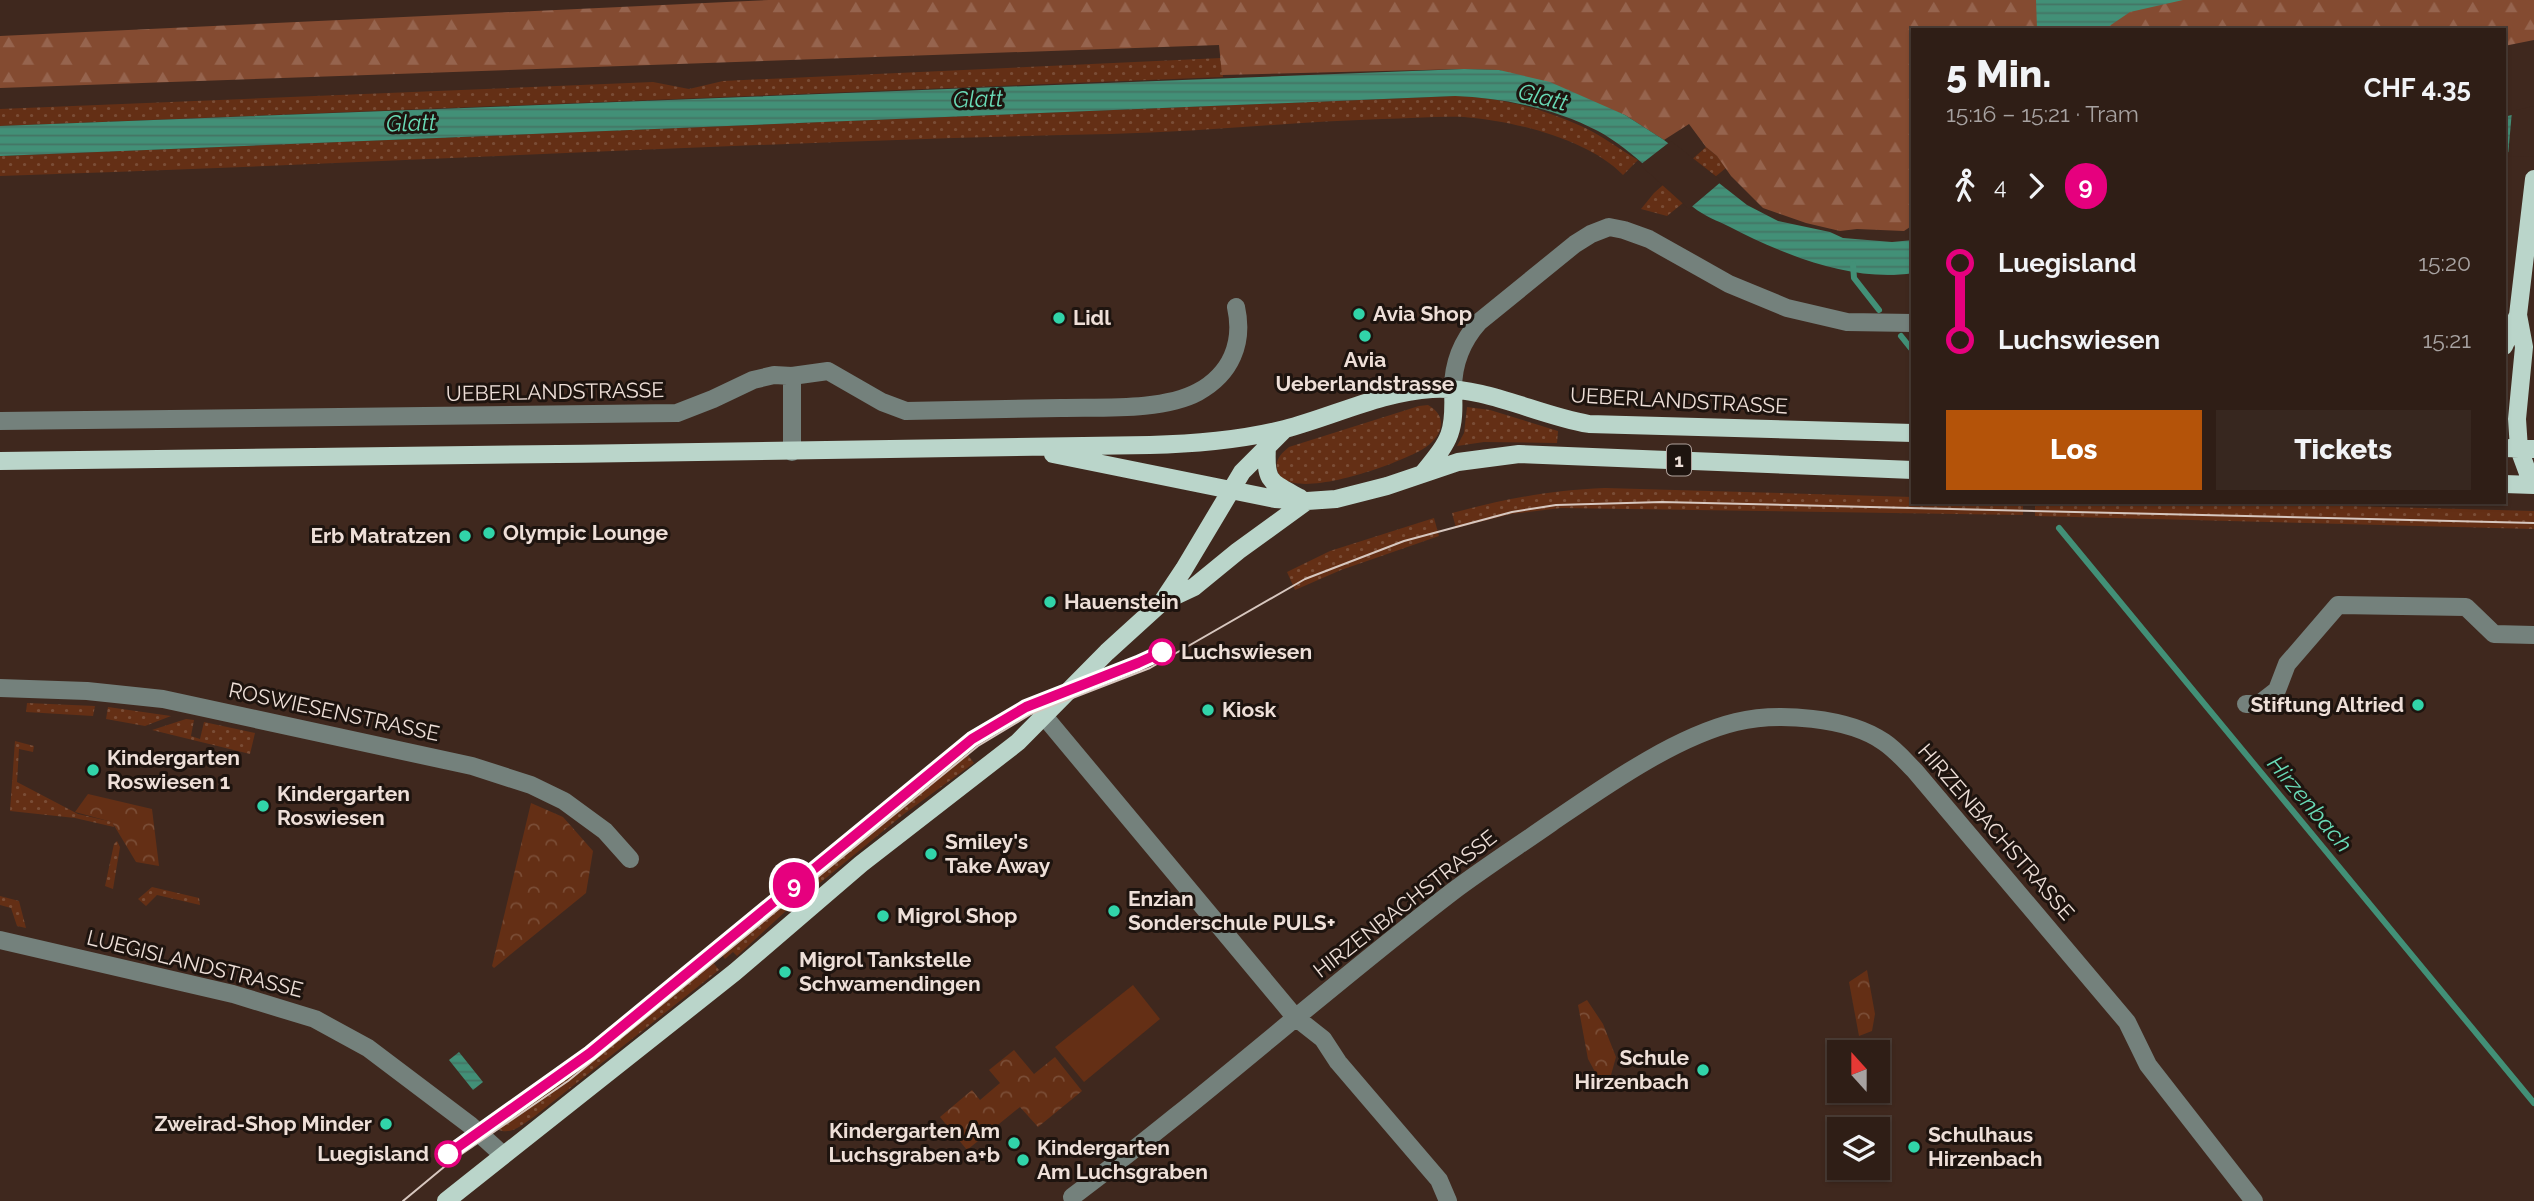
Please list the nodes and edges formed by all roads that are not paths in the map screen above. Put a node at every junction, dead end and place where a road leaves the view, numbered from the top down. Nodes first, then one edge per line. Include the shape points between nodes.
1 (2534, 179) edge
2 (1236, 307) dead end
3 (2518, 315) junction
4 (1911, 323) edge
5 (2506, 342) edge
6 (792, 376) junction
7 (1453, 389) junction
8 (0, 421) edge
9 (1285, 429) junction
10 (1911, 433) edge
11 (1267, 446) junction
12 (1026, 449) junction
13 (2519, 449) edge
14 (792, 452) junction
15 (0, 461) edge
16 (1911, 470) edge
17 (1424, 472) junction
18 (2533, 483) edge
19 (2506, 484) edge
20 (1232, 489) junction
21 (1307, 501) junction
22 (1162, 602) junction
23 (2534, 635) edge
24 (0, 688) edge
25 (2246, 704) dead end
26 (1044, 716) junction
27 (630, 859) dead end
28 (0, 940) edge
29 (1295, 1017) junction
30 (503, 1155) junction
31 (1072, 1196) dead end
32 (446, 1201) edge
33 (1448, 1201) edge
34 (2254, 1201) edge

1 - 3 main road
2 - 6 street, UEBERLANDSTRASSE via 1238,342 1234,358 1221,375 1198,393 1142,406 906,411 828,371
3 - 5 main road
3 - 13 main road via 2524,347
4 - 7 street via 1847,322 1787,308 1729,284 1649,239 1609,228 1575,244 1479,322 1460,350
6 - 8 street, UEBERLANDSTRASSE via 753,380 677,413
6 - 14 street
7 - 9 main road, UEBERLANDSTRASSE / 1 via 1404,393
7 - 10 main road, UEBERLANDSTRASSE / 1 via 1588,424
7 - 17 main road via 1453,428 1447,444
9 - 11 main road, UEBERLANDSTRASSE / 1
9 - 12 main road, UEBERLANDSTRASSE via 1191,443
11 - 20 main road, UEBERLANDSTRASSE / 1
11 - 21 main road via 1265,471 1274,484
12 - 14 main road, UEBERLANDSTRASSE
12 - 20 main road, UEBERLANDSTRASSE
13 - 18 main road
14 - 15 main road, UEBERLANDSTRASSE
16 - 17 main road, 1 via 1519,454
17 - 21 main road, 1 via 1362,493
18 - 19 main road
20 - 21 main road
20 - 22 main road, 1
21 - 22 main road, 1 via 1194,587
22 - 26 main road, 1
23 - 25 street via 2494,634 2466,607 2338,605 2287,664 2277,690 2259,704
24 - 27 street, ROSWIESENSTRASSE via 163,699 472,766 531,785 564,802 604,831
26 - 29 street
26 - 30 main road, 1 via 735,972
28 - 30 street, LUEGISLANDSTRASSE via 233,994 315,1019 369,1048
29 - 31 street, HIRZENBACHSTRASSE via 1221,1081
29 - 33 street via 1323,1039 1439,1180
29 - 34 street, HIRZENBACHSTRASSE via 1453,891 1593,794 1665,752 1703,732 1736,722 1772,716 1824,721 1872,735 1915,771 2127,1022 2148,1065
30 - 32 main road, 1

